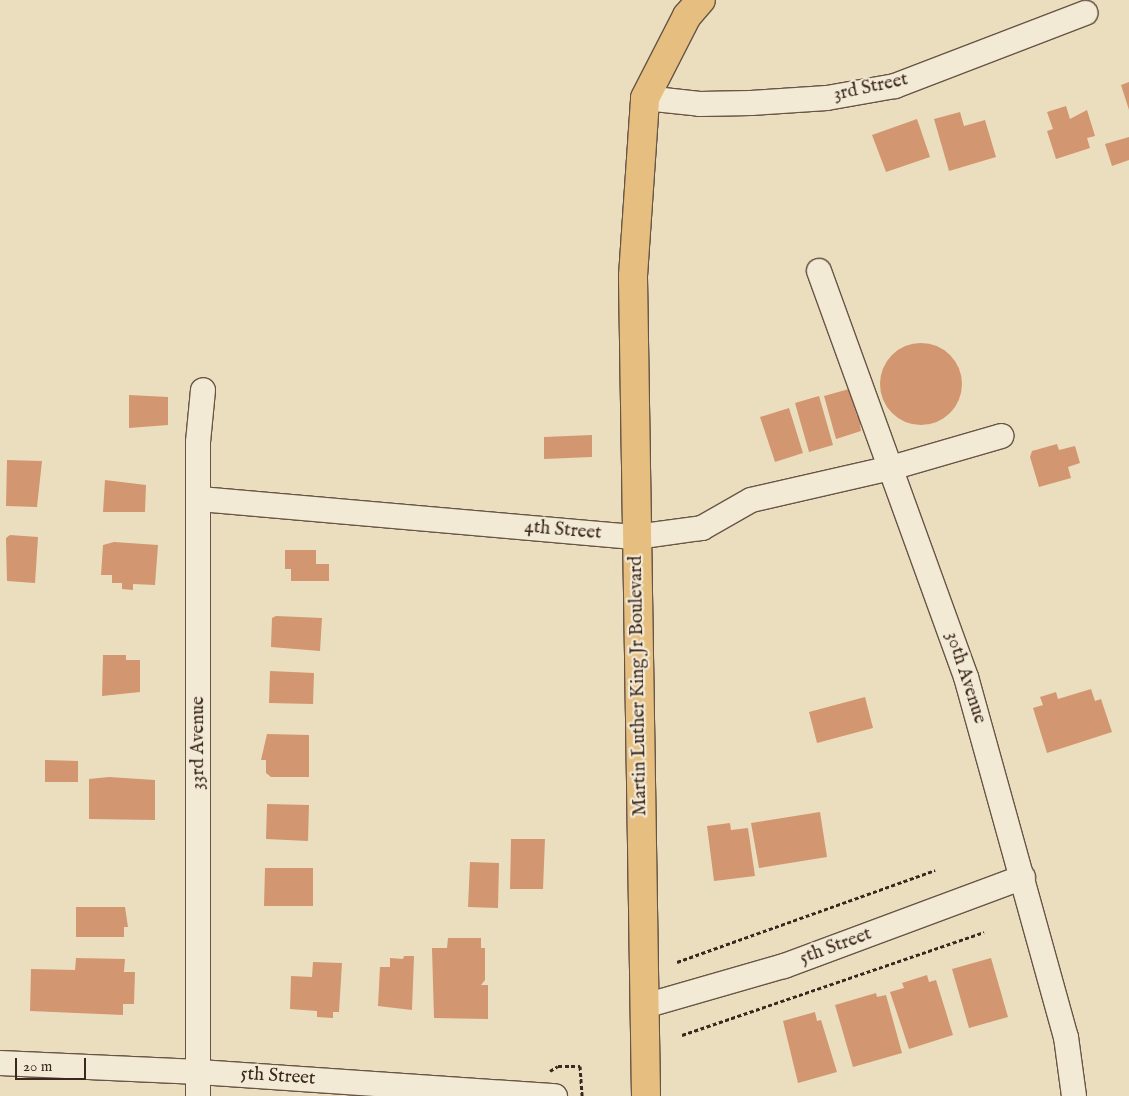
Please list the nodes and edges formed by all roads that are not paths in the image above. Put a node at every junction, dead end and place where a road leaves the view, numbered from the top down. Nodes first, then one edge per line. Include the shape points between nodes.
1 (700, 0) edge
2 (1085, 13) dead end
3 (645, 98) junction
4 (819, 271) dead end
5 (203, 390) dead end
6 (1001, 436) dead end
7 (892, 468) junction
8 (200, 499) junction
9 (636, 537) junction
10 (1023, 877) junction
11 (645, 1006) junction
12 (0, 1063) edge
13 (198, 1072) junction
14 (198, 1096) edge
15 (555, 1096) edge
16 (646, 1096) edge
17 (1074, 1096) edge

1 - 3 main road via 687,16
2 - 3 street, 3rd Street via 895,86 827,98 751,103 700,104
3 - 9 main road, Martin Luther King Jr Boulevard via 634,276
4 - 7 street, 30th Avenue
5 - 8 street, 33rd Avenue via 198,442
6 - 7 street, 4th Street
7 - 9 street, 4th Street via 751,500 702,528
7 - 10 street, 30th Avenue via 966,677
8 - 9 street, 4th Street
8 - 13 street, 33rd Avenue
9 - 11 main road, Martin Luther King Jr Boulevard
10 - 11 street, 5th Street via 784,966
10 - 17 street, 30th Avenue via 1066,1037
11 - 16 main road, Martin Luther King Jr Boulevard
12 - 13 street, 5th Street
13 - 14 street, 33rd Avenue
13 - 15 street, 5th Street

